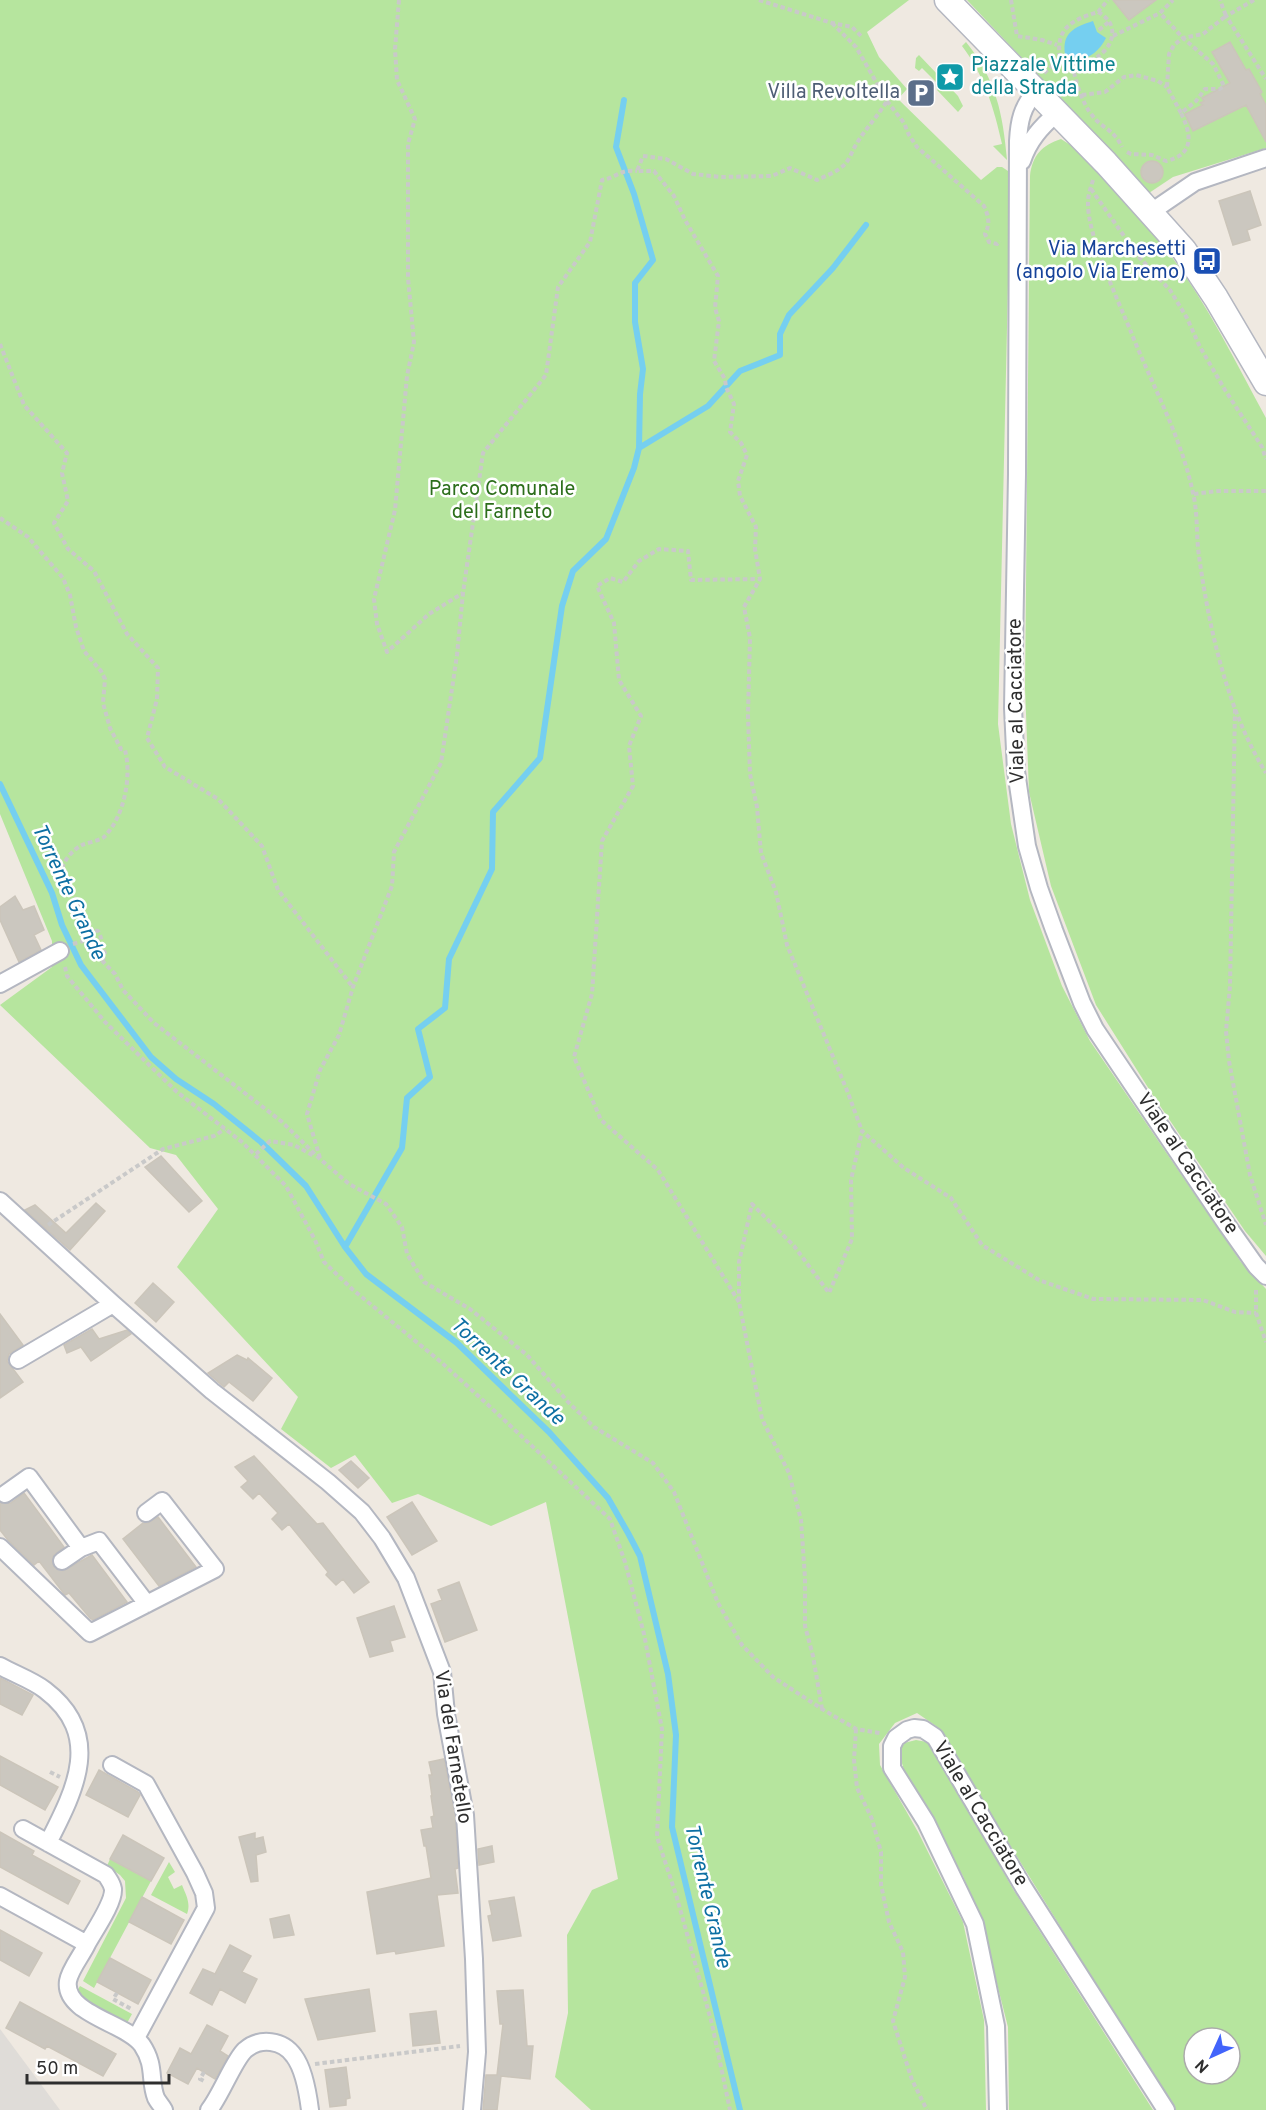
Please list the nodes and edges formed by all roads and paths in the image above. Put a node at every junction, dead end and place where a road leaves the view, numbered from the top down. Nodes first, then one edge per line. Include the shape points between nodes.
1 (399, 0) edge
2 (759, 0) edge
3 (947, 0) edge
4 (1011, 0) edge
5 (1108, 0) edge
6 (1173, 0) edge
7 (1220, 0) edge
8 (1254, 0) edge
9 (1098, 12) junction
10 (1160, 13) junction
11 (1226, 16) junction
12 (1110, 21) junction
13 (832, 23) junction
14 (1099, 30) dead end
15 (1113, 36) junction
16 (862, 37) dead end
17 (1183, 38) junction
18 (1058, 45) junction
19 (1060, 59) junction
20 (1073, 65) junction
21 (1266, 79) edge
22 (1038, 84) junction
23 (1167, 87) junction
24 (1082, 95) junction
25 (887, 101) junction
26 (1057, 113) junction
27 (1181, 113) junction
28 (1152, 156) junction
29 (1266, 158) edge
30 (1152, 162) dead end
31 (1020, 167) junction
32 (638, 171) junction
33 (1151, 212) junction
34 (1019, 230) junction
35 (0, 344) edge
36 (1266, 383) edge
37 (1264, 447) edge
38 (1266, 459) edge
39 (1266, 491) edge
40 (1194, 494) junction
41 (0, 518) edge
42 (760, 579) junction
43 (463, 593) junction
44 (1235, 706) junction
45 (1266, 773) edge
46 (78, 942) dead end
47 (60, 951) joint
48 (103, 960) junction
49 (0, 984) edge
50 (352, 987) junction
51 (225, 1129) junction
52 (862, 1131) junction
53 (256, 1154) junction
54 (320, 1159) junction
55 (0, 1201) edge
56 (1266, 1225) edge
57 (35, 1233) junction
58 (1266, 1276) edge
59 (739, 1302) junction
60 (113, 1304) junction
61 (1256, 1313) dead end
62 (18, 1360) dead end
63 (5, 1494) dead end
64 (146, 1513) dead end
65 (0, 1547) edge
66 (81, 1548) junction
67 (62, 1562) dead end
68 (147, 1604) junction
69 (0, 1666) edge
70 (822, 1710) junction
71 (856, 1728) junction
72 (896, 1738) junction
73 (112, 1765) dead end
74 (23, 1829) dead end
75 (48, 1843) junction
76 (0, 1896) edge
77 (87, 1944) junction
78 (117, 1993) dead end
79 (147, 2018) junction
80 (136, 2037) junction
81 (477, 2052) junction
82 (300, 2067) junction
83 (164, 2110) edge
84 (209, 2110) edge
85 (310, 2110) edge
86 (472, 2110) edge
87 (730, 2110) edge
88 (927, 2110) edge
89 (998, 2110) edge
90 (1166, 2110) edge

1 - 43 path via 397,80 415,120 408,144 408,278 414,342 407,376 395,510 374,599 377,624 387,652 429,614
2 - 13 path
3 - 22 main road
4 - 18 path via 1017,36
5 - 9 path
6 - 10 path
7 - 11 path
8 - 11 path
9 - 12 path
9 - 18 path via 1070,24
10 - 15 path
10 - 17 path
11 - 17 path via 1203,34
11 - 21 path
12 - 14 path
12 - 15 path
13 - 16 path via 852,27
13 - 25 path via 856,47
15 - 20 path via 1102,54
17 - 23 path via 1169,54
17 - 27 path via 1213,64 1224,86 1205,89
18 - 19 path
19 - 20 path
19 - 22 path
20 - 24 path
22 - 26 main road
22 - 31 street via 1020,116
23 - 24 path via 1136,75 1124,77 1105,92
23 - 27 path
24 - 28 path via 1091,115 1113,133 1123,150
25 - 32 path via 846,163 817,180 790,168 772,176 693,174 666,159 643,156
25 - 34 path via 917,147 984,206 989,217 985,234 989,242 997,244 1007,233
26 - 31 street via 1031,140
26 - 33 main road
27 - 28 path via 1189,132 1182,155 1166,161
28 - 30 path
29 - 33 street via 1195,182
31 - 34 street, Viale al Cacciatore
32 - 42 path via 654,171 674,196 718,276 715,308 719,321 714,361 734,404 730,432 747,455 738,481 740,496 756,527
32 - 43 path via 625,169 602,180 590,242 558,287 546,375 483,453
33 - 36 main road via 1184,250 1216,297
34 - 58 street, Viale al Cacciatore via 1013,708 1016,771 1027,846 1058,940 1095,1029 1227,1225
35 - 50 path via 24,405 67,453 62,473 68,501 54,523 68,549 94,571 128,634 158,668 157,699 147,738 165,767 218,799 262,846 278,890
37 - 38 path
37 - 40 path via 1225,390 1170,290 1138,256 1090,188 1088,202 1096,242 1144,366 1175,430
39 - 40 path
40 - 44 path via 1212,632
41 - 48 path via 28,537 63,578 84,651 105,679 104,703 115,742 127,757 128,783 121,809 103,838 80,846 68,856 61,873 82,909 85,929 98,932 102,938
42 - 52 path via 744,607 750,638 750,774 761,853 776,892 787,945
42 - 59 path via 691,580 688,551 659,549 639,561 623,582 610,578 597,586 614,623 619,680 641,716 629,746 633,786 602,841 592,994 574,1057 601,1120 658,1170
43 - 50 path via 441,763 394,852 392,886
44 - 45 path
44 - 56 path via 1226,1031 1250,1174
46 - 48 path via 83,941
47 - 49 street
47 - 51 path via 67,976 105,1022 177,1092
48 - 54 path via 123,990 154,1023 281,1121
50 - 54 path via 339,1035 320,1070 307,1114
51 - 53 path
51 - 57 path via 214,1136 163,1149
52 - 59 path via 851,1180 852,1239 829,1293 794,1246 752,1204 739,1262
52 - 61 path via 904,1168 951,1198 982,1245 1039,1280 1093,1299 1203,1300 1235,1312
53 - 54 path via 270,1141 294,1144
53 - 87 path via 286,1186 324,1262 441,1362 610,1519 644,1634 662,1729 657,1837 712,2024
54 - 70 path via 349,1184 386,1204 402,1227 407,1254 424,1282 470,1310 527,1355 594,1427 653,1463 674,1492 718,1603 742,1646 773,1677
55 - 57 street, Via del Farnetello
57 - 60 street, Via del Farnetello
59 - 70 path via 762,1419 789,1473 801,1520 805,1626
60 - 62 street
60 - 81 street, Via del Farnetello via 362,1512 406,1578 442,1672 465,1815
63 - 66 street via 29,1478
64 - 68 street via 162,1501 215,1569
65 - 68 street via 90,1633
66 - 67 street
66 - 68 street via 99,1541
69 - 75 street via 44,1689 75,1725 79,1763 75,1785
70 - 71 path
71 - 72 path
71 - 88 path via 857,1788 872,1819 881,1852 883,1894 903,1952 905,1977 894,2021 912,2080
72 - 89 street via 892,1768 926,1822 975,1924 996,2026
72 - 90 street, Viale al Cacciatore via 914,1728 935,1737 1024,1888
73 - 79 street via 146,1784 204,1893 206,1908 201,1920
74 - 75 street
75 - 77 street via 106,1875 112,1884 110,1901
76 - 77 street
77 - 80 street via 68,1980 73,2000
78 - 79 path via 113,1999
79 - 80 street
80 - 83 street via 151,2061 156,2098
81 - 82 path via 459,2046
81 - 86 street, Via del Farnetello
82 - 84 street via 283,2046 269,2041 255,2043 244,2051
82 - 85 street

